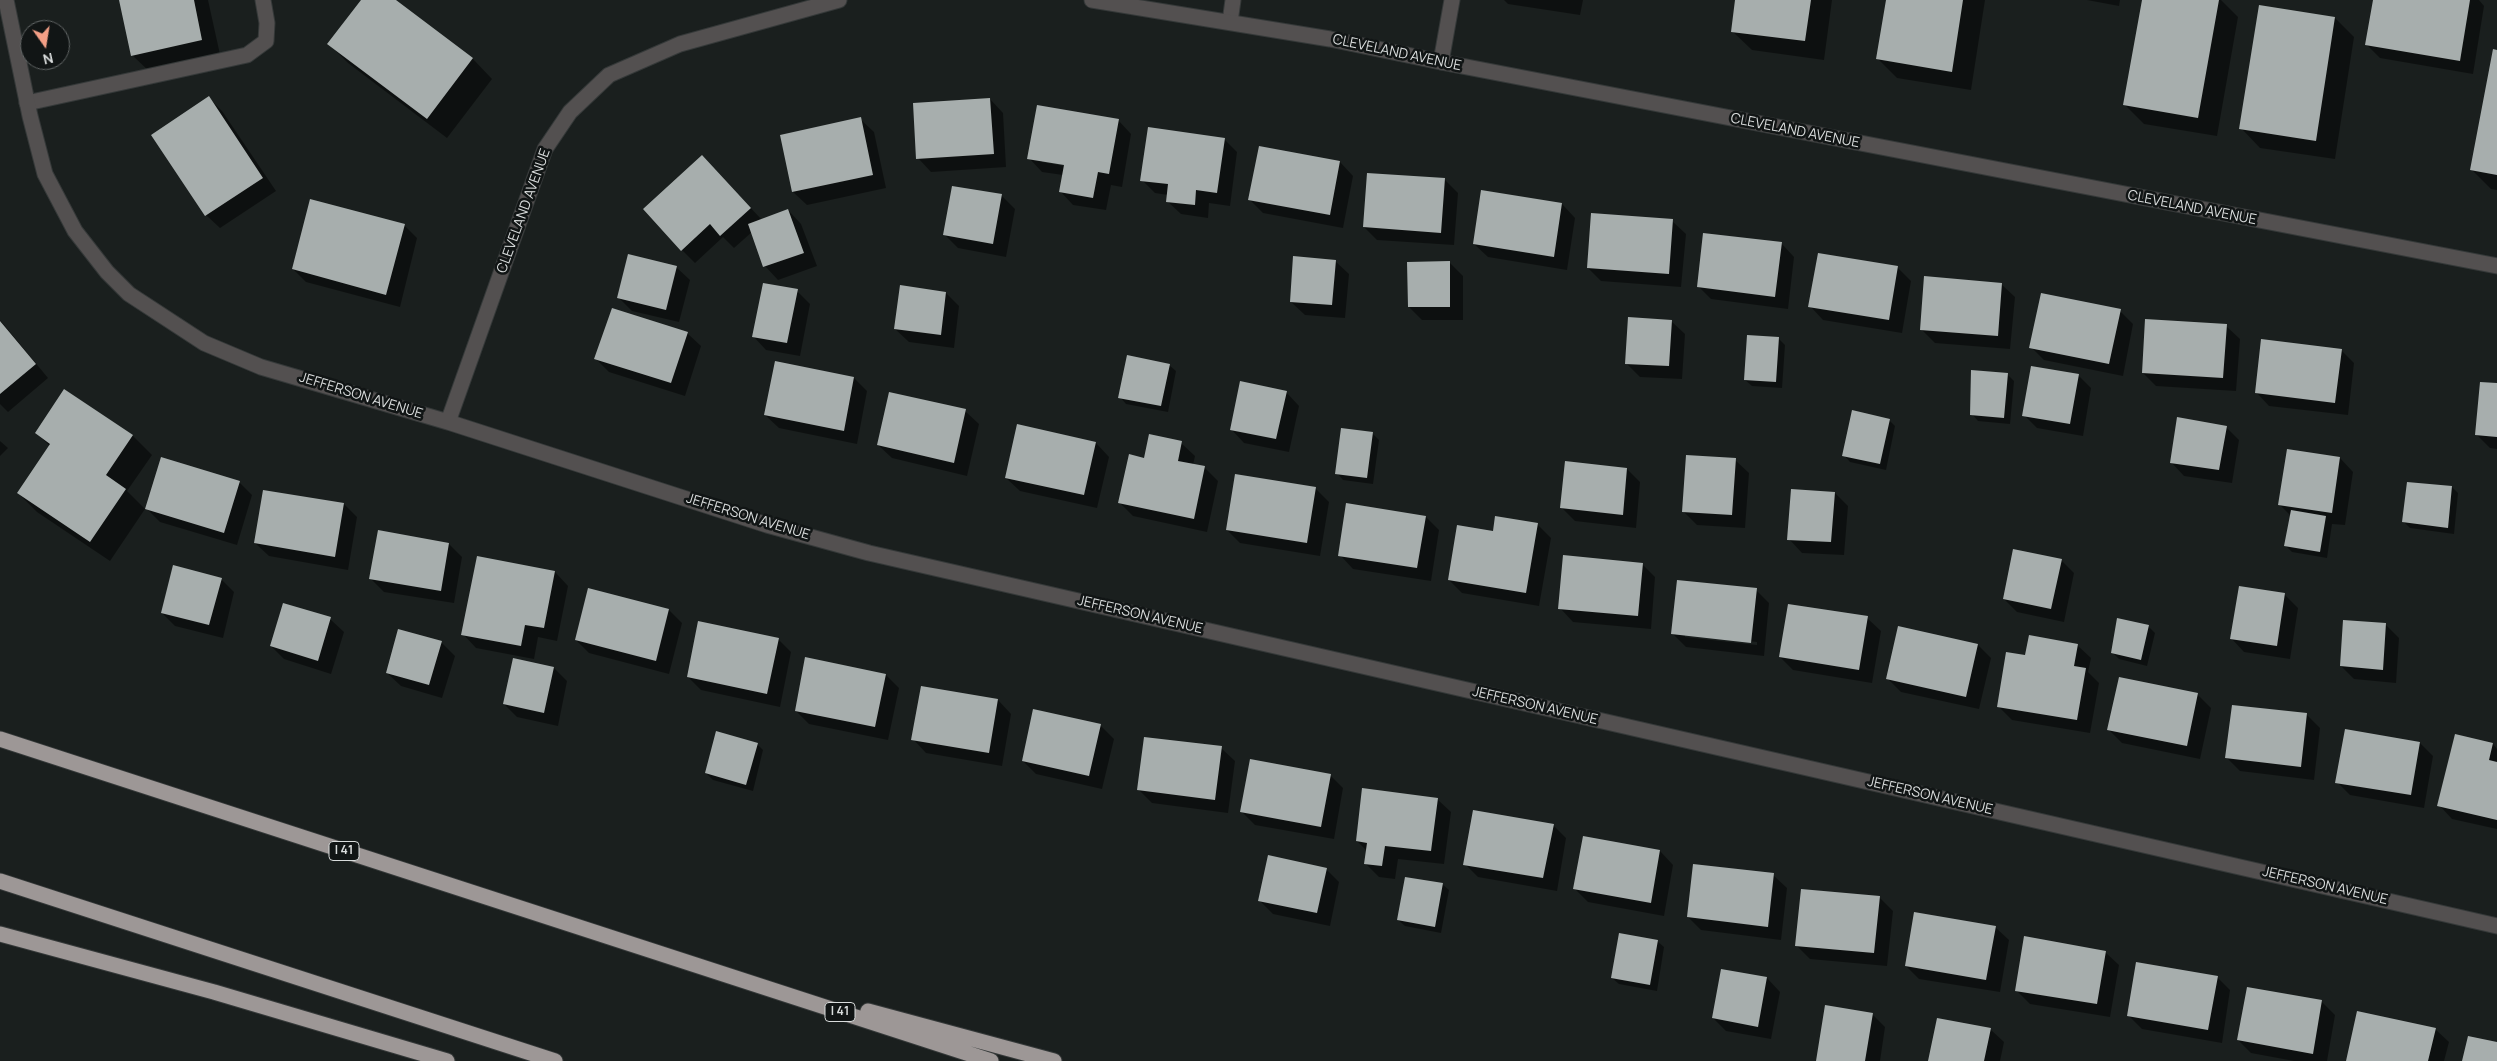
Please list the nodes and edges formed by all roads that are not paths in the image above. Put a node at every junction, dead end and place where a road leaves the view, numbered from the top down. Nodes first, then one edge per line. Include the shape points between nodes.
1 (6, 0) edge
2 (263, 0) edge
3 (839, 0) edge
4 (1092, 0) edge
5 (1233, 0) edge
6 (1452, 0) edge
7 (1230, 22) junction
8 (1441, 62) junction
9 (28, 104) junction
10 (2497, 266) edge
11 (448, 422) junction
12 (0, 739) edge
13 (0, 881) edge
14 (2497, 926) edge
15 (0, 934) edge
16 (689, 963) junction
17 (447, 1061) edge
18 (555, 1061) edge
19 (991, 1061) edge
20 (1054, 1061) edge

1 - 9 street, JEFFERSON AVENUE
2 - 9 street via 266,41 247,55
3 - 11 street, CLEVELAND AVENUE via 680,44 609,75 570,112 545,149
4 - 7 street, CLEVELAND AVENUE
5 - 7 street
6 - 8 street
7 - 8 street, CLEVELAND AVENUE
8 - 10 street, CLEVELAND AVENUE
9 - 11 street, JEFFERSON AVENUE via 45,174 71,223 107,272 129,294 204,343 253,363
11 - 14 street, JEFFERSON AVENUE via 767,524 869,553
12 - 16 highway, I 41
13 - 18 highway
15 - 17 highway via 214,992
16 - 19 highway, I 41
16 - 20 highway

